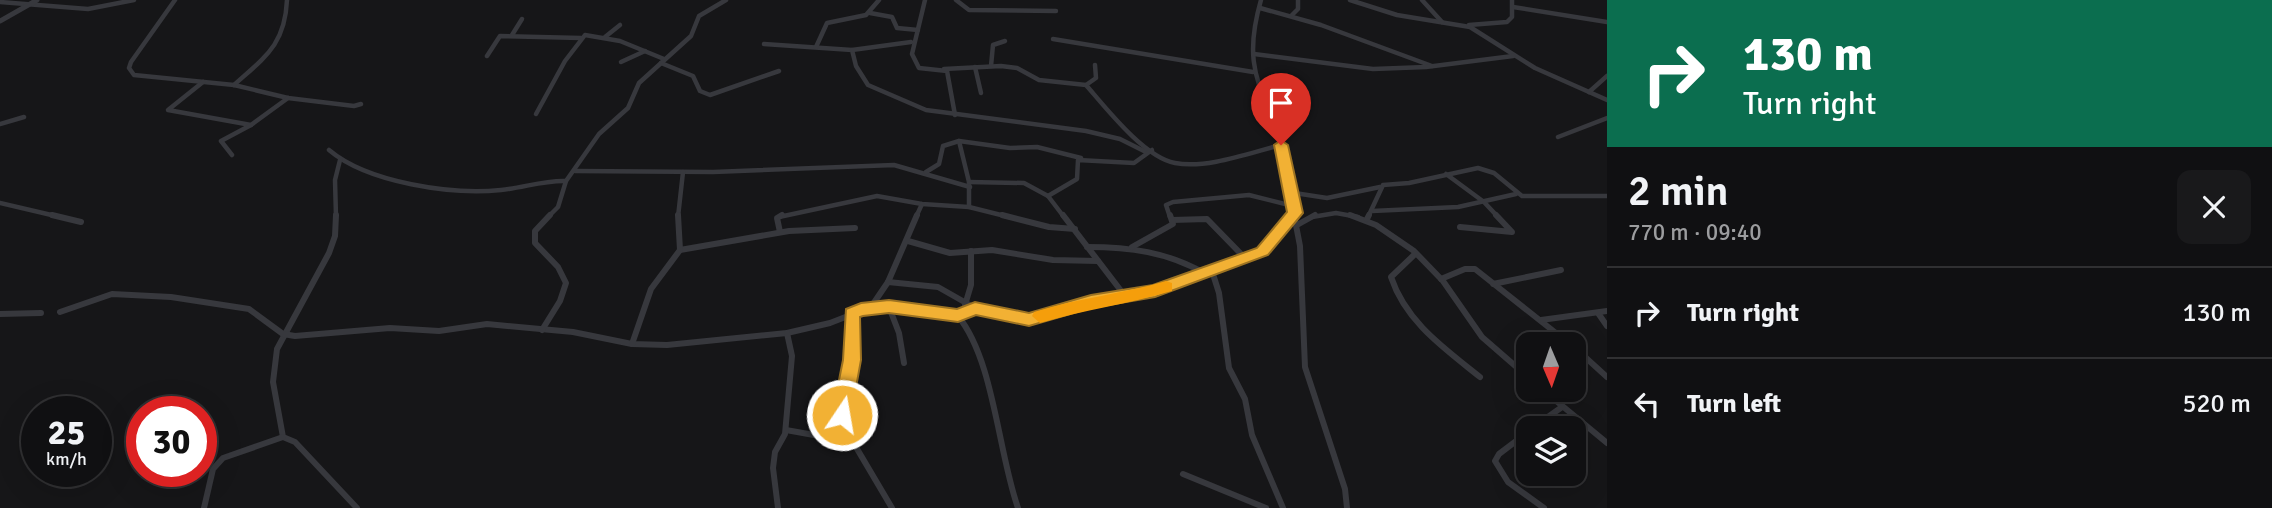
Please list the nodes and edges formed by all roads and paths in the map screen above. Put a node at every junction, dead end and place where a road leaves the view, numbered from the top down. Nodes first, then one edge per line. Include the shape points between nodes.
1 (134, 0) edge
2 (175, 0) edge
3 (286, 0) edge
4 (726, 0) edge
5 (879, 0) edge
6 (925, 0) edge
7 (956, 0) edge
8 (1261, 0) edge
9 (1298, 0) edge
10 (1350, 0) edge
11 (1422, 0) edge
12 (1512, 0) edge
13 (35, 1) edge
14 (0, 2) edge
15 (1513, 7) junction
16 (1260, 8) junction
17 (1056, 11) dead end
18 (870, 13) junction
19 (1292, 15) junction
20 (522, 19) dead end
21 (0, 21) edge
22 (1442, 22) junction
23 (1607, 22) edge
24 (1459, 24) junction
25 (620, 25) dead end
26 (918, 30) junction
27 (512, 36) junction
28 (605, 37) junction
29 (581, 38) junction
30 (1053, 38) dead end
31 (1005, 41) dead end
32 (911, 42) junction
33 (764, 44) dead end
34 (816, 47) junction
35 (852, 50) junction
36 (645, 51) junction
37 (1254, 54) junction
38 (487, 56) dead end
39 (1513, 56) junction
40 (662, 61) junction
41 (621, 62) dead end
42 (1095, 65) dead end
43 (991, 66) junction
44 (975, 67) junction
45 (1435, 67) junction
46 (944, 69) junction
47 (779, 71) dead end
48 (1253, 72) junction
49 (1607, 76) edge
50 (204, 82) junction
51 (234, 85) junction
52 (1086, 85) junction
53 (1589, 92) junction
54 (981, 93) dead end
55 (288, 98) junction
56 (1607, 100) edge
57 (361, 104) dead end
58 (536, 114) dead end
59 (954, 115) junction
60 (24, 117) dead end
61 (1607, 118) edge
62 (0, 124) edge
63 (251, 125) junction
64 (1559, 136) dead end
65 (959, 141) junction
66 (1281, 145) junction
67 (329, 149) dead end
68 (1149, 151) junction
69 (232, 155) dead end
70 (1081, 158) junction
71 (340, 160) junction
72 (575, 171) junction
73 (683, 172) junction
74 (925, 172) junction
75 (1446, 174) junction
76 (566, 181) junction
77 (970, 184) junction
78 (1380, 187) junction
79 (1288, 192) junction
80 (1516, 194) junction
81 (1048, 196) junction
82 (1607, 196) edge
83 (1484, 202) junction
84 (0, 203) edge
85 (922, 204) junction
86 (969, 207) junction
87 (1294, 210) junction
88 (1372, 211) junction
89 (1367, 219) junction
90 (1172, 220) junction
91 (81, 222) dead end
92 (1297, 225) junction
93 (1460, 227) dead end
94 (855, 228) dead end
95 (1075, 229) junction
96 (780, 232) junction
97 (908, 241) junction
98 (1087, 247) junction
99 (1132, 247) junction
100 (680, 250) junction
101 (971, 251) junction
102 (1416, 254) junction
103 (1245, 258) junction
104 (1098, 261) junction
105 (1561, 270) dead end
106 (1208, 272) junction
107 (1441, 279) junction
108 (888, 282) junction
109 (1493, 284) junction
110 (1125, 296) junction
111 (965, 305) junction
112 (871, 307) junction
113 (889, 307) junction
114 (975, 308) junction
115 (1607, 311) edge
116 (60, 312) dead end
117 (41, 313) dead end
118 (1598, 313) junction
119 (0, 314) edge
120 (852, 314) junction
121 (958, 316) junction
122 (1541, 320) junction
123 (1607, 326) edge
124 (541, 330) junction
125 (1555, 332) edge
126 (787, 333) junction
127 (283, 334) junction
128 (632, 344) junction
129 (1586, 358) edge
130 (904, 363) dead end
131 (1516, 366) edge
132 (1480, 377) dead end
133 (1607, 377) edge
134 (1557, 402) edge
135 (1563, 407) junction
136 (1550, 416) edge
137 (786, 430) junction
138 (284, 437) junction
139 (835, 439) junction
140 (1516, 441) edge
141 (1607, 443) edge
142 (1183, 474) dead end
143 (204, 508) edge
144 (357, 508) edge
145 (778, 508) edge
146 (892, 508) edge
147 (1018, 508) edge
148 (1266, 508) edge
149 (1283, 508) edge
150 (1347, 508) edge
151 (1544, 508) edge

1 - 13 street via 89,9
2 - 50 street via 129,68 142,77
3 - 51 street via 286,24 274,49
4 - 40 street via 699,16 691,36
5 - 18 street
6 - 26 street
7 - 17 street via 969,10
8 - 16 street
9 - 19 street
10 - 22 street via 1397,15
11 - 22 street
12 - 15 street
13 - 14 street
13 - 21 street
15 - 23 street
15 - 24 street via 1507,22
16 - 19 street
16 - 37 street via 1252,31
18 - 26 street via 891,17 897,28
18 - 34 street via 827,23
19 - 45 street
20 - 27 street
22 - 24 street
24 - 39 street via 1476,30
25 - 28 street
26 - 32 street
27 - 29 street
27 - 38 street via 497,37
28 - 29 street
28 - 36 street
29 - 58 street
30 - 48 street
31 - 43 street via 993,45
32 - 35 street
32 - 46 street via 916,66
33 - 34 street
34 - 35 street
35 - 59 street via 862,78 872,88 926,110
36 - 40 street
36 - 41 street
37 - 45 street via 1350,68
37 - 48 street
39 - 45 street
39 - 53 street
40 - 47 street via 693,76 700,91 710,95
40 - 72 street via 639,83 628,108 604,127
42 - 52 street via 1096,78
43 - 44 street
43 - 52 street via 1017,68 1039,80
44 - 46 street
44 - 54 street
46 - 59 street via 949,75
48 - 66 street
49 - 53 street
50 - 51 street
50 - 63 street via 168,110
51 - 55 street
52 - 68 street
53 - 56 street
55 - 57 street
55 - 63 street
59 - 68 street via 1086,131
60 - 62 street
61 - 64 street
63 - 69 street via 221,141
65 - 70 street via 1041,147
65 - 74 street via 943,146 939,164
65 - 77 street
66 - 68 street via 1175,163
66 - 79 street
67 - 71 street
68 - 70 street via 1134,163
70 - 81 street via 1077,179
71 - 76 street via 436,191 470,194
71 - 127 street via 332,198 335,237
72 - 73 street
72 - 76 street
73 - 74 street via 870,164
73 - 100 street
74 - 77 street
75 - 78 street
75 - 80 street via 1467,168 1487,170
75 - 83 street
76 - 124 street via 558,207 533,236 567,279 563,296
77 - 81 street via 1024,183
77 - 86 street
78 - 79 street via 1327,198
78 - 88 street
79 - 87 street
80 - 82 street
80 - 83 street
81 - 95 street
83 - 88 street via 1425,211
83 - 93 street via 1512,232
84 - 91 street
85 - 86 street
85 - 96 street via 877,196 845,200 778,216
85 - 97 street
86 - 95 street
87 - 90 street via 1258,195 1188,199 1166,205
87 - 92 street
87 - 103 street via 1268,247
88 - 89 street
89 - 92 street via 1318,215
89 - 102 street
90 - 99 street via 1171,226
90 - 103 street via 1207,219
92 - 150 street via 1306,367
94 - 96 street
95 - 98 street
96 - 100 street
97 - 101 street via 950,253
97 - 108 street
98 - 99 street
98 - 104 street
99 - 106 street via 1172,255
100 - 128 street via 651,289
101 - 104 street
101 - 111 street via 971,285
102 - 107 street
102 - 132 street via 1391,276 1397,292 1429,335
103 - 106 street
104 - 110 street
105 - 109 street
106 - 110 street via 1155,291
106 - 149 street via 1219,293 1229,368 1245,398 1252,435
107 - 109 street via 1469,268
107 - 131 street via 1475,330
108 - 111 street via 938,287
108 - 112 street
109 - 122 street
110 - 114 street via 1029,319
111 - 114 street
112 - 113 street
112 - 120 street
113 - 121 street
113 - 130 street
114 - 121 street
115 - 118 street
116 - 127 street via 112,293 148,295 250,309
117 - 119 street
118 - 122 street
118 - 123 street
120 - 126 street
120 - 139 street via 850,375
121 - 147 street via 967,326 983,370
122 - 125 street
124 - 127 street via 487,324 439,331 390,328
124 - 128 street
126 - 128 street
126 - 137 street via 792,356
127 - 138 street via 276,351 273,391
129 - 133 street
134 - 135 street
135 - 136 street
135 - 141 street
137 - 139 street
137 - 145 street via 773,468
138 - 143 street via 223,458 213,469
138 - 144 street via 295,442
139 - 146 street via 856,445
140 - 151 street via 1495,461 1508,482
142 - 148 street

